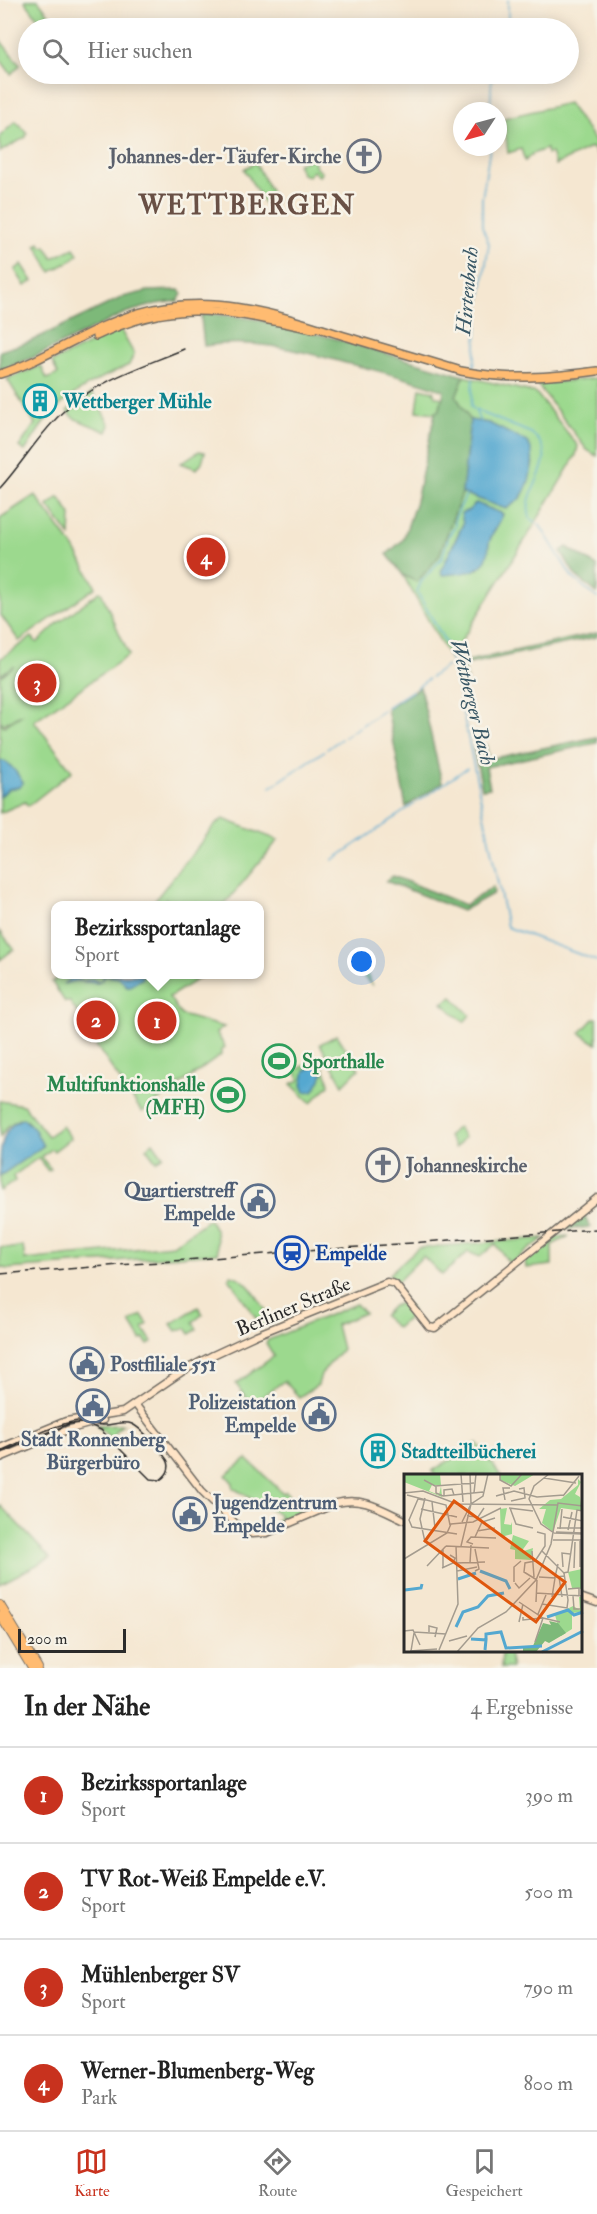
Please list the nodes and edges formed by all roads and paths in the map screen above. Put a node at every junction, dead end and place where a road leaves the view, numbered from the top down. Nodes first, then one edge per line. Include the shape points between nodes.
1 (597, 371) edge
2 (0, 376) edge
3 (597, 1198) edge
4 (136, 1406) junction
5 (0, 1448) edge
6 (0, 1458) edge
7 (404, 1520) edge
8 (582, 1598) edge
9 (597, 1603) edge
10 (0, 1605) edge
11 (0, 1615) edge
12 (32, 1668) edge
13 (38, 1668) edge

1 - 2 main road via 532,378 489,376 338,334 239,313 192,310 140,318
3 - 4 street, Berliner Straße via 432,1329 393,1283 387,1282 217,1353 183,1371
4 - 5 street, Berliner Straße via 119,1413 66,1421
4 - 6 street, Berliner Straße via 124,1415 85,1423
4 - 7 street via 202,1491 246,1532 267,1533 349,1500 375,1505
8 - 9 street
10 - 13 highway
11 - 12 highway

